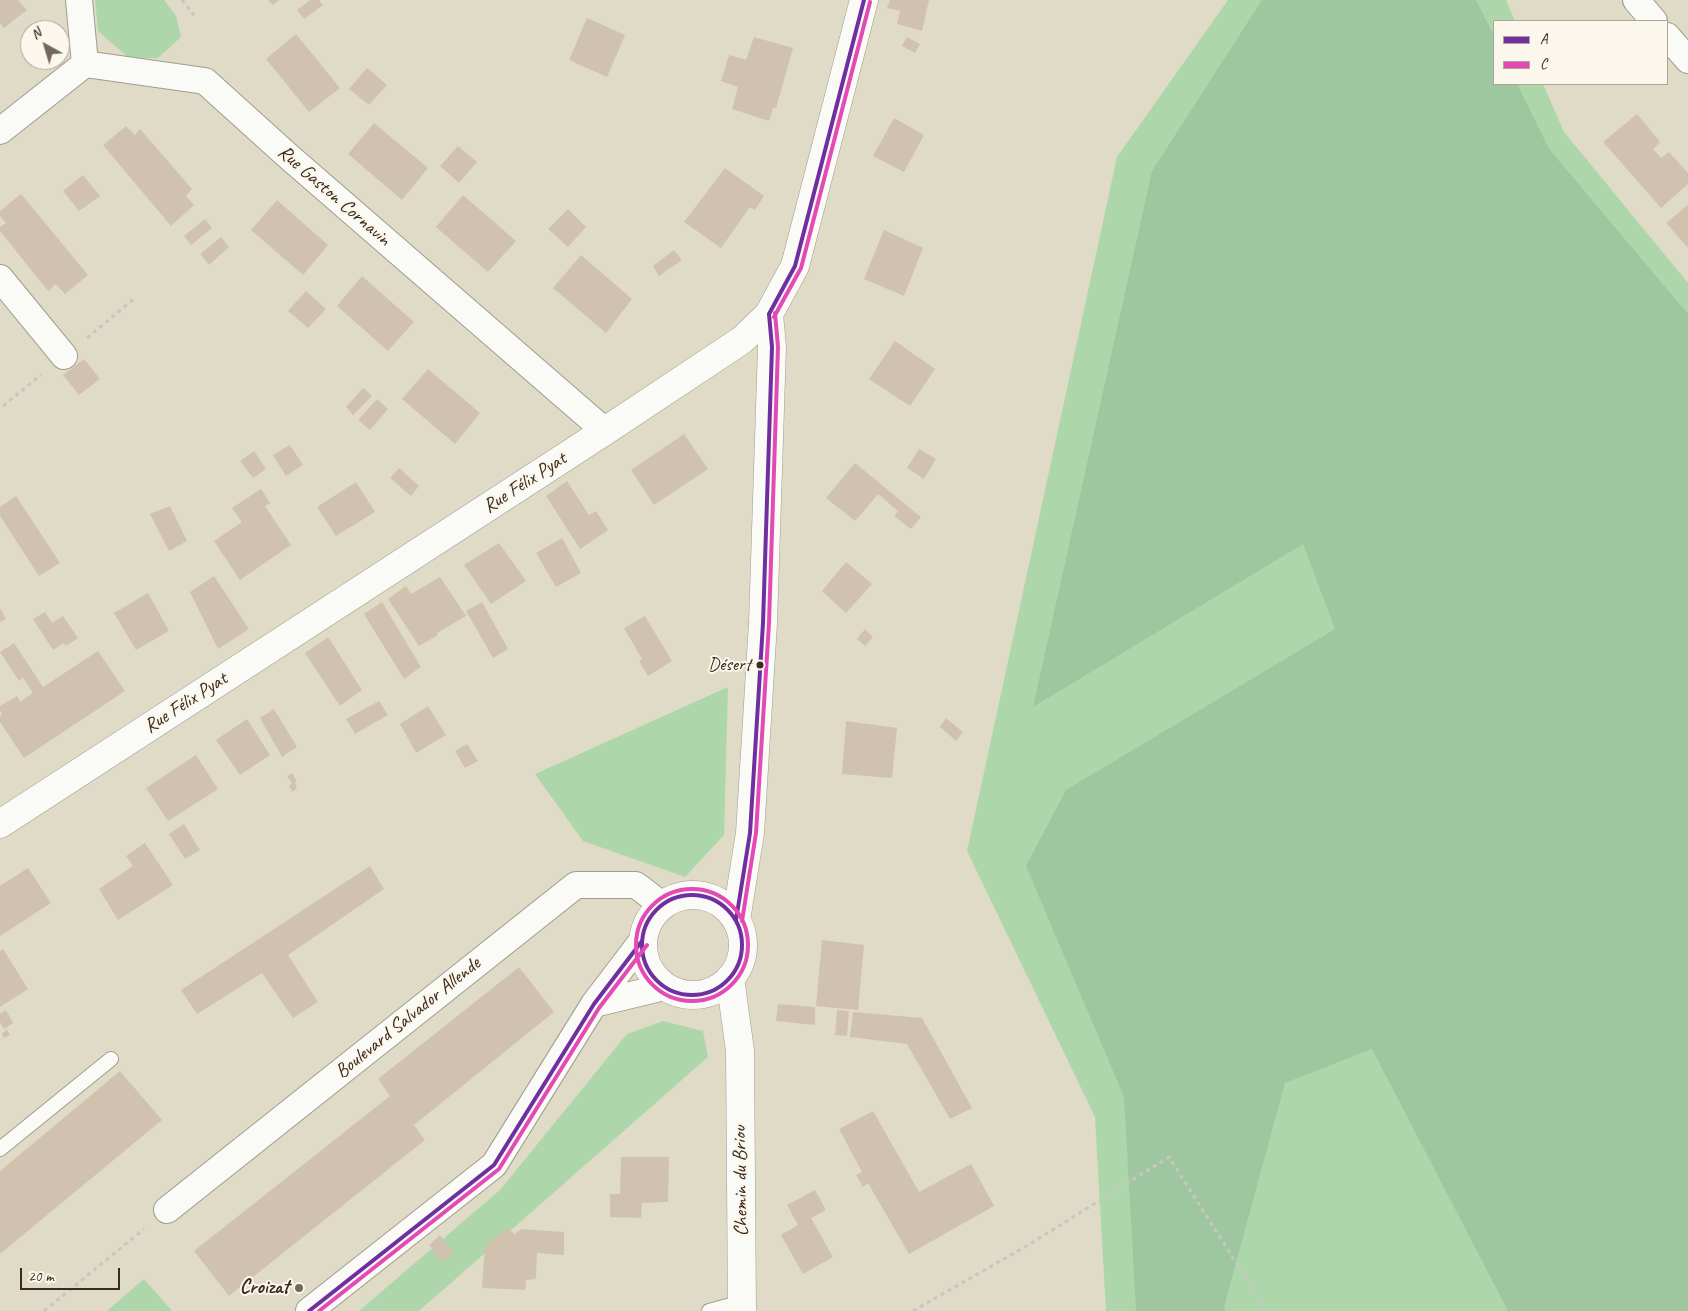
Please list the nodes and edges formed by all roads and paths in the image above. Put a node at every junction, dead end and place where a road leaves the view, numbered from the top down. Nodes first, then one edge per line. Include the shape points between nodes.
1 (79, 0) edge
2 (182, 0) edge
3 (864, 0) edge
4 (1636, 0) edge
5 (194, 16) dead end
6 (1653, 20) edge
7 (1668, 37) edge
8 (1688, 60) edge
9 (84, 64) junction
10 (0, 131) edge
11 (0, 278) edge
12 (769, 314) junction
13 (64, 356) dead end
14 (605, 431) junction
15 (0, 824) edge
16 (750, 833) junction
17 (711, 898) junction
18 (662, 905) junction
19 (736, 920) junction
20 (642, 941) junction
21 (730, 978) junction
22 (664, 986) junction
23 (704, 994) junction
24 (594, 1004) junction
25 (740, 1051) junction
26 (111, 1059) dead end
27 (0, 1149) edge
28 (167, 1210) joint
29 (742, 1307) edge
30 (44, 1311) edge
31 (310, 1311) edge
32 (709, 1311) edge
33 (913, 1311) edge
34 (1267, 1311) edge

1 - 9 street
2 - 5 path
3 - 12 street, Rue Félix Pyat via 795,266
4 - 6 street
7 - 8 street
9 - 10 street
9 - 14 street, Rue Gaston Cornavin via 205,82
11 - 13 street
12 - 14 street, Rue Félix Pyat via 742,340
12 - 16 street via 772,347 764,614
14 - 15 street, Rue Félix Pyat
16 - 17 street
16 - 19 street
17 - 18 street via 695,895 678,897
17 - 19 street
18 - 20 street via 652,915
18 - 28 street, Boulevard Salvador Allende via 636,885 576,884
19 - 21 street via 742,935 742,950
20 - 22 street via 644,959 652,975
20 - 24 street
21 - 23 street
21 - 25 street, Chemin du Briou
22 - 23 street via 690,995
22 - 24 street
23 - 25 street
24 - 31 street via 494,1165
25 - 29 street, Chemin du Briou
26 - 27 lane
28 - 30 path
29 - 32 lane
33 - 34 path via 1030,1244 1169,1156

